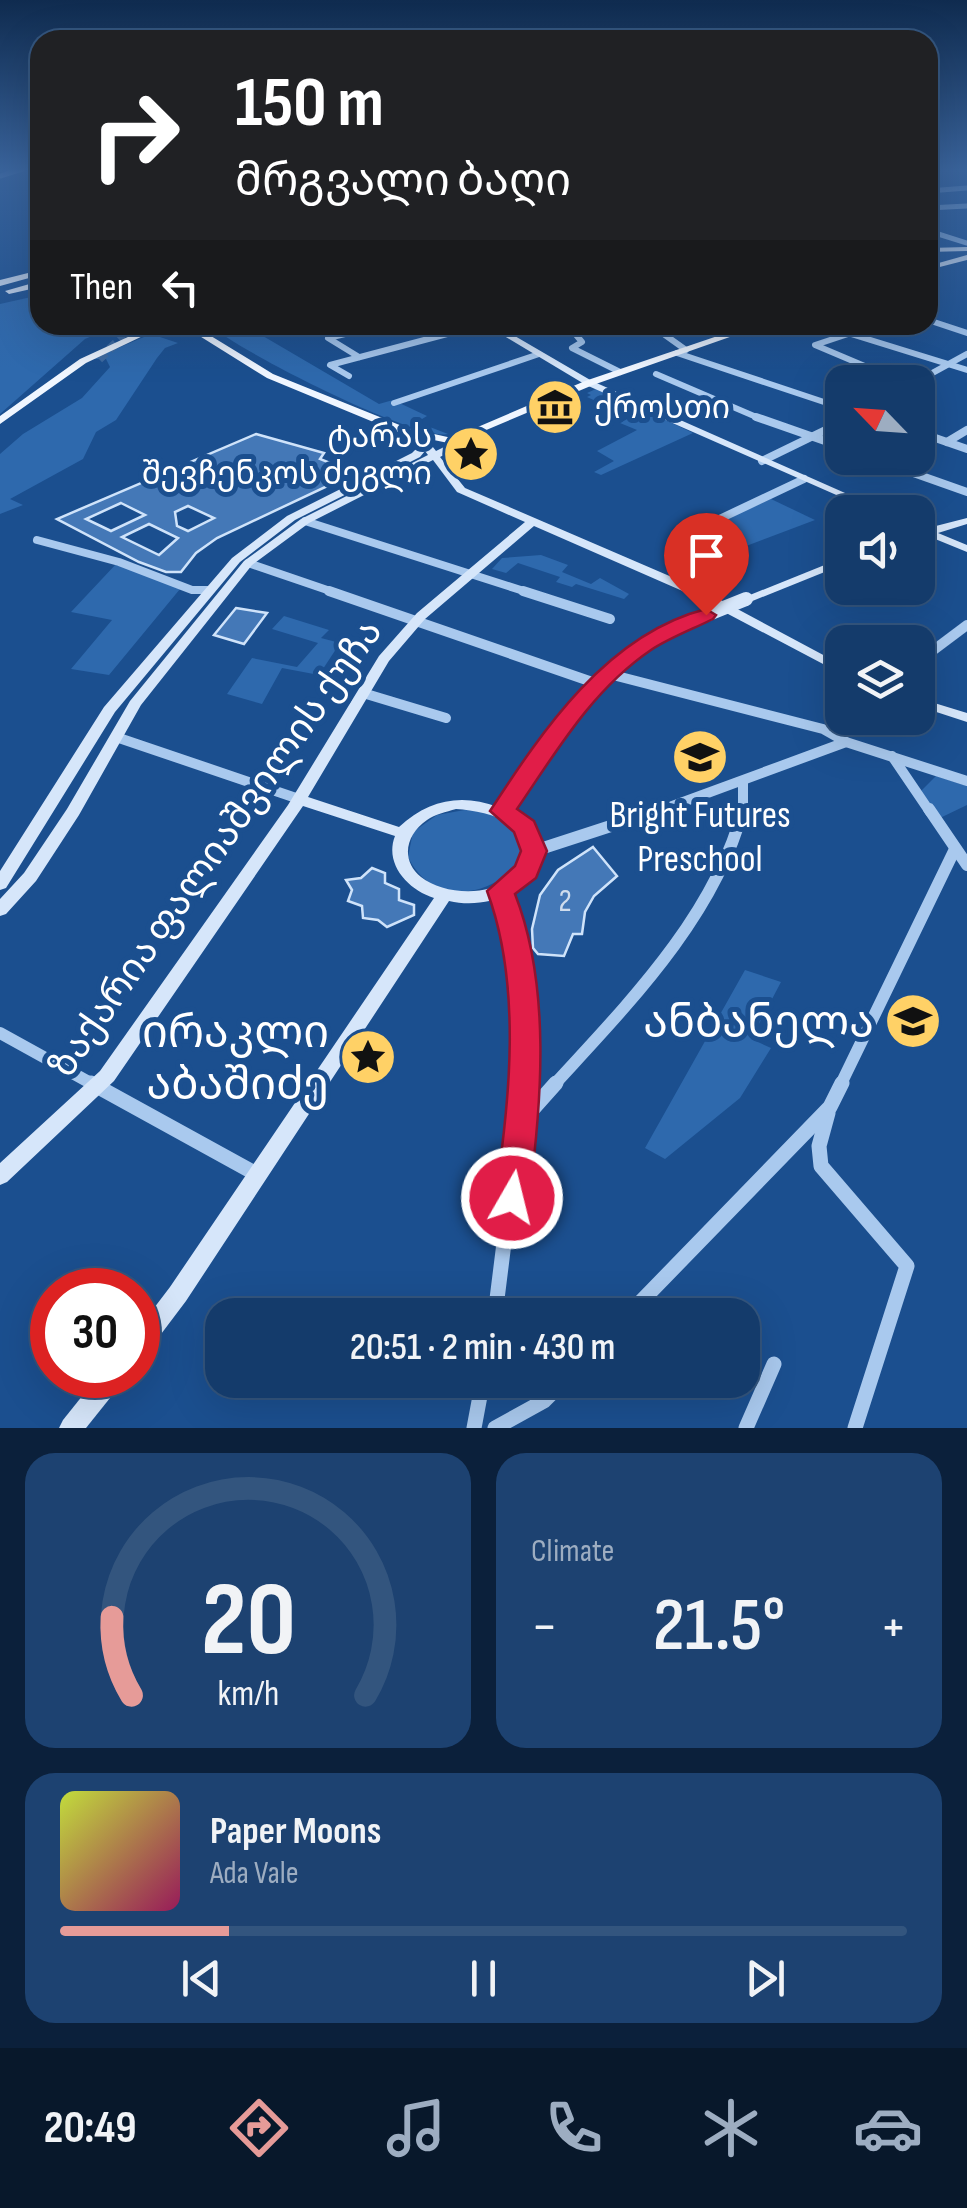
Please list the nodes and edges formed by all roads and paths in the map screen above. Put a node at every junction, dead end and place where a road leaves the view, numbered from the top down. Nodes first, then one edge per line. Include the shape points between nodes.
1 (938, 237) edge
2 (967, 246) edge
3 (938, 257) edge
4 (964, 259) edge
5 (938, 260) edge
6 (30, 285) edge
7 (30, 285) edge
8 (0, 292) edge
9 (938, 323) edge
10 (967, 333) edge
11 (137, 335) edge
12 (205, 335) edge
13 (341, 335) edge
14 (443, 335) edge
15 (507, 335) edge
16 (576, 335) edge
17 (662, 335) edge
18 (730, 335) edge
19 (846, 335) edge
20 (852, 335) edge
21 (681, 352) junction
22 (538, 354) junction
23 (967, 354) edge
24 (359, 357) junction
25 (99, 359) tunnel mouth
26 (949, 364) junction
27 (862, 365) edge
28 (638, 366) junction
29 (967, 370) edge
30 (620, 372) junction
31 (935, 372) edge
32 (349, 376) dead end
33 (589, 382) junction
34 (825, 402) edge
35 (394, 403) dead end
36 (0, 421) edge
37 (0, 429) edge
38 (967, 430) edge
39 (404, 431) junction
40 (825, 431) edge
41 (813, 437) junction
42 (469, 438) junction
43 (935, 438) edge
44 (825, 441) edge
45 (947, 442) junction
46 (967, 449) edge
47 (433, 455) junction
48 (762, 461) junction
49 (920, 475) edge
50 (804, 480) junction
51 (967, 492) edge
52 (841, 495) edge
53 (967, 520) edge
54 (304, 521) junction
55 (534, 521) junction
56 (935, 528) edge
57 (692, 532) dead end
58 (935, 536) edge
59 (37, 540) dead end
60 (967, 549) edge
61 (248, 563) junction
62 (825, 568) edge
63 (470, 574) junction
64 (200, 593) junction
65 (610, 620) dead end
66 (416, 622) junction
67 (967, 625) edge
68 (935, 650) edge
69 (825, 661) edge
70 (604, 679) junction
71 (362, 693) junction
72 (935, 708) edge
73 (446, 718) dead end
74 (967, 718) edge
75 (116, 737) junction
76 (846, 742) junction
77 (892, 756) junction
78 (967, 780) edge
79 (743, 781) junction
80 (299, 798) junction
81 (503, 811) junction
82 (402, 833) junction
83 (955, 849) junction
84 (534, 851) junction
85 (967, 865) edge
86 (0, 884) edge
87 (501, 891) junction
88 (444, 896) junction
89 (0, 910) edge
90 (0, 1033) edge
91 (96, 1089) junction
92 (830, 1107) junction
93 (523, 1121) junction
94 (259, 1175) junction
95 (0, 1176) edge
96 (497, 1298) edge
97 (645, 1298) edge
98 (160, 1317) edge
99 (774, 1364) dead end
100 (95, 1398) edge
101 (480, 1398) edge
102 (548, 1398) edge
103 (71, 1428) edge
104 (474, 1428) edge
105 (495, 1428) edge
106 (746, 1428) edge
107 (855, 1428) edge

1 - 2 street
2 - 3 main road
4 - 5 main road
6 - 8 main road
7 - 8 main road
9 - 10 street
11 - 36 main road via 92,355
12 - 39 main road via 270,376
13 - 24 street via 328,338
14 - 24 street
15 - 22 street
16 - 30 street via 582,342 572,348
17 - 21 street
18 - 21 main road
19 - 27 street via 815,345
20 - 26 street
21 - 28 main road
21 - 34 street
22 - 33 street
22 - 35 street
23 - 26 street
24 - 32 street via 330,365
25 - 37 main road
26 - 29 street
26 - 31 street
28 - 30 main road
28 - 41 street
30 - 33 main road
33 - 42 main road
33 - 48 street
38 - 45 street
39 - 42 main road
39 - 47 street
40 - 41 street
41 - 44 street
41 - 48 street
42 - 47 street
43 - 45 street
45 - 46 street
47 - 54 street
47 - 55 street via 461,490
47 - 64 street via 416,455 272,530
48 - 50 street
49 - 51 street
50 - 52 street
50 - 57 street
53 - 56 street
54 - 61 street
54 - 63 street
55 - 63 street, ზაქარია ფალიაშვილის ქუჩა
55 - 69 street via 698,592
58 - 60 street
59 - 64 street
61 - 66 street
61 - 75 street
62 - 70 street, bridge via 644,646
63 - 65 street
63 - 66 street, ზაქარია ფალიაშვილის ქუჩა
64 - 86 street via 109,710
66 - 70 street
66 - 71 street, ზაქარია ფალიაშვილის ქუჩა
67 - 68 street
70 - 76 street via 823,729
70 - 81 street via 562,725
71 - 73 street
71 - 80 street, ზაქარია ფალიაშვილის ქუჩა
72 - 74 street
75 - 80 street
75 - 89 street via 30,877
76 - 77 street
76 - 79 street
77 - 78 street
77 - 83 street
79 - 84 street
79 - 93 street via 741,818 714,883 676,944
80 - 82 street
80 - 91 street, ზაქარია ფალიაშვილის ქუჩა
81 - 82 street via 443,807
81 - 84 street via 525,827
82 - 88 street via 402,870
83 - 85 street
83 - 92 street
84 - 87 street via 526,871
87 - 88 street
87 - 93 street via 517,933
88 - 94 street
90 - 91 street
91 - 94 street
91 - 95 street, ზაქარია ფალიაშვილის ქუჩა
92 - 97 street
92 - 107 street via 818,1146 822,1170 908,1266
93 - 96 street
94 - 98 street
99 - 106 street
100 - 103 street
101 - 104 street
102 - 105 street

